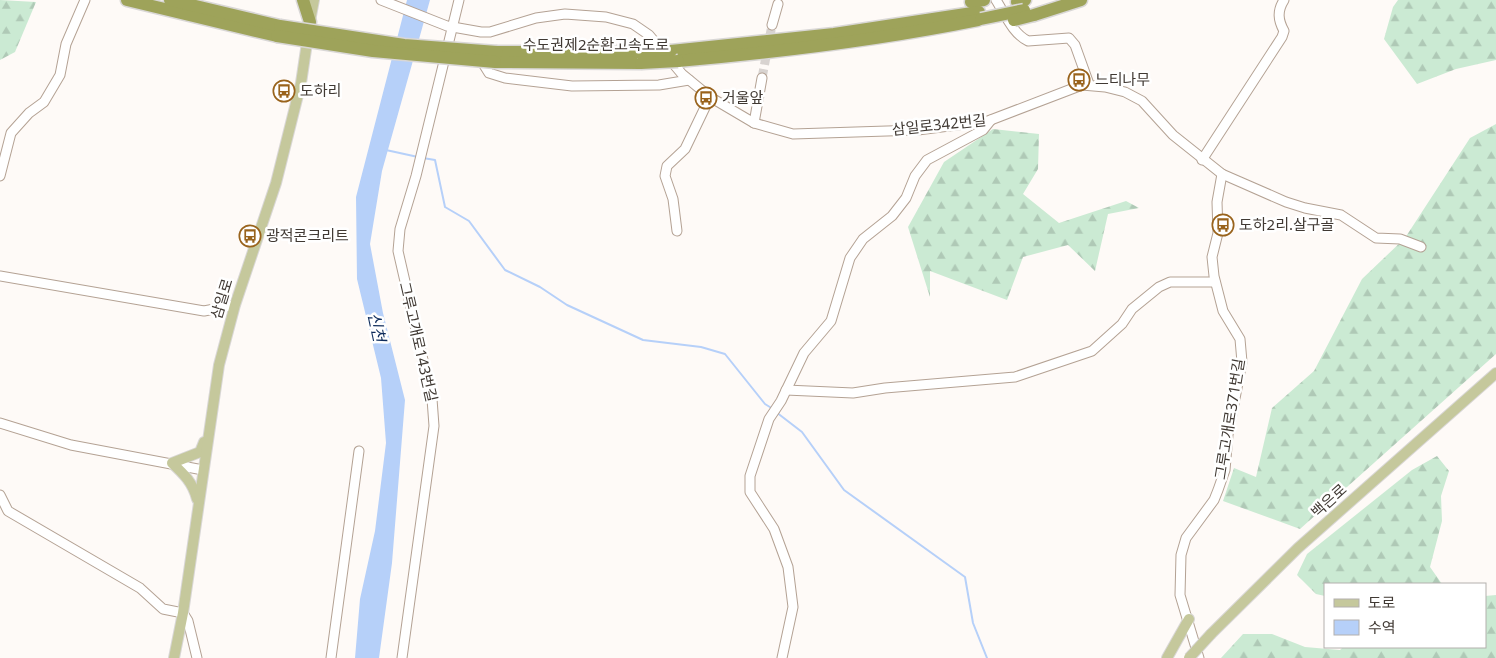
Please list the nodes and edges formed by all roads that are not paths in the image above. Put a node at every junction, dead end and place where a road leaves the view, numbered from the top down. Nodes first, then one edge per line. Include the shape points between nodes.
1 (85, 0) edge
2 (127, 0) edge
3 (170, 0) edge
4 (178, 0) edge
5 (303, 0) edge
6 (314, 0) edge
7 (381, 0) edge
8 (459, 0) edge
9 (996, 0) edge
10 (1066, 0) edge
11 (1081, 0) edge
12 (1284, 0) edge
13 (778, 4) dead end
14 (1025, 7) edge
15 (206, 8) junction
16 (979, 8) edge
17 (310, 22) junction
18 (1002, 24) dead end
19 (772, 25) tunnel mouth
20 (450, 27) junction
21 (857, 27) dead end
22 (278, 31) junction
23 (765, 42) junction
24 (832, 51) dead end
25 (675, 56) junction
26 (724, 57) junction
27 (492, 60) junction
28 (762, 78) tunnel mouth
29 (689, 80) junction
30 (1089, 84) junction
31 (710, 97) junction
32 (991, 120) junction
33 (754, 123) junction
34 (1202, 160) junction
35 (1222, 174) junction
36 (0, 176) edge
37 (677, 231) dead end
38 (1421, 247) dead end
39 (0, 276) edge
40 (1215, 282) junction
41 (235, 305) junction
42 (1492, 377) edge
43 (786, 390) junction
44 (0, 423) edge
45 (210, 429) junction
46 (359, 451) dead end
47 (172, 463) junction
48 (203, 470) junction
49 (0, 495) edge
50 (198, 505) junction
51 (183, 613) junction
52 (1189, 619) junction
53 (174, 658) edge
54 (197, 658) edge
55 (331, 658) edge
56 (402, 658) edge
57 (782, 658) edge
58 (1168, 658) edge
59 (1189, 658) edge
60 (1199, 658) edge

1 - 36 street via 66,44 60,75 44,102 28,113 11,133
2 - 22 highway, 수도권제2순환고속도로
3 - 15 highway, 수도권제2순환고속도로
4 - 15 highway
5 - 17 highway
6 - 17 main road, 삼일로
7 - 20 street, 삼일로342번길
8 - 20 street, 그루고개로143번길
9 - 30 street via 1010,24 1028,41 1069,38 1076,45
10 - 14 highway, 수도권제2순환고속도로
11 - 14 highway
12 - 34 street via 1278,14 1284,31 1282,36
13 - 19 street
14 - 16 highway, 수도권제2순환고속도로
14 - 18 highway, bridge
15 - 22 highway, 수도권제2순환고속도로
16 - 23 highway, 수도권제2순환고속도로 via 842,33
16 - 26 highway, 수도권제2순환고속도로 via 924,31
17 - 41 main road, 삼일로 via 288,141
20 - 29 street, 삼일로342번길 via 490,32 550,16 606,17 633,24 649,36
20 - 56 street, 그루고개로143번길 via 416,176 400,228 398,251 432,399 434,426
21 - 23 highway
22 - 27 highway, 수도권제2순환고속도로, bridge via 404,45
23 - 25 highway, 수도권제2순환고속도로
24 - 26 highway
25 - 26 highway, 수도권제2순환고속도로
25 - 27 highway, 수도권제2순환고속도로, bridge
27 - 29 street via 489,73 572,86 659,85
28 - 33 street
29 - 31 street, 삼일로342번길
30 - 32 street, 삼일로342번길 via 1062,91
30 - 34 street, 삼일로342번길 via 1125,92 1142,101 1173,135
31 - 33 street, 삼일로342번길
31 - 37 street via 685,149 667,166 665,176 673,199
32 - 33 street, 삼일로342번길 via 918,130 819,134 781,132
32 - 43 street via 983,130 927,160 892,216 863,238 850,258 831,321 804,353
34 - 35 street
35 - 38 street via 1286,202 1341,215 1376,238 1400,239
35 - 40 street, 그루고개로371번길 via 1217,202 1219,225 1212,257
39 - 41 street via 204,311
40 - 43 street via 1170,282 1159,287 1132,309 1122,324 1092,351 1015,377 853,393
40 - 52 street, 그루고개로371번길 via 1223,311 1240,339 1242,362 1225,470 1214,500 1186,538 1181,555 1180,595
41 - 45 main road, 삼일로 via 219,365
42 - 59 main road, 백은로, bridge via 1298,548
43 - 57 street via 769,419 750,476 750,492 774,529 788,567 792,607
44 - 47 street via 72,445
45 - 47 main road via 200,452
45 - 48 main road, 삼일로
46 - 55 street
47 - 48 street
47 - 50 main road via 188,478
48 - 50 main road, 삼일로
49 - 51 street via 8,511 140,588 163,609
50 - 51 main road, 삼일로
51 - 53 main road, 삼일로
51 - 54 street, 삼일로
52 - 58 main road
52 - 60 street, 그루고개로371번길

